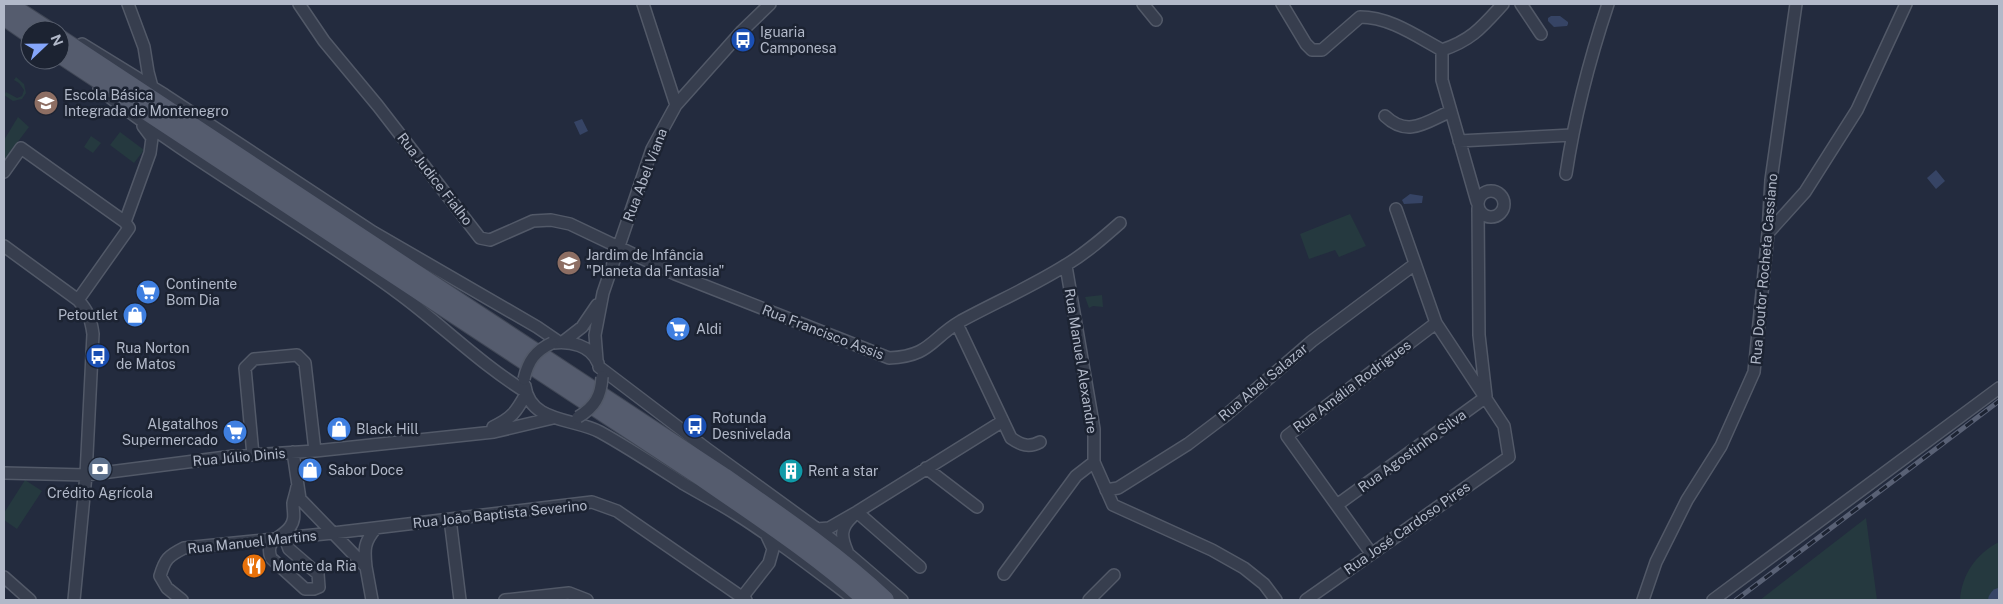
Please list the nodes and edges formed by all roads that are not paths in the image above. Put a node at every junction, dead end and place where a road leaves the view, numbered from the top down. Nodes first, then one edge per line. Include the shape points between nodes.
1 (128, 4) edge
2 (299, 4) edge
3 (643, 4) edge
4 (770, 4) edge
5 (1143, 4) edge
6 (1282, 4) edge
7 (1503, 4) edge
8 (1521, 4) edge
9 (1608, 4) edge
10 (1796, 4) edge
11 (1906, 4) edge
12 (1156, 20) dead end
13 (1541, 34) dead end
14 (70, 38) edge
15 (70, 46) edge
16 (1442, 50) junction
17 (146, 57) junction
18 (70, 61) edge
19 (70, 67) edge
20 (125, 70) junction
21 (152, 87) junction
22 (676, 105) junction
23 (1451, 111) junction
24 (133, 115) junction
25 (1385, 116) dead end
26 (1572, 136) junction
27 (1459, 141) junction
28 (177, 144) junction
29 (150, 154) junction
30 (4, 172) edge
31 (1566, 174) dead end
32 (1396, 209) dead end
33 (125, 222) junction
34 (1120, 223) dead end
35 (1768, 232) junction
36 (4, 246) edge
37 (617, 248) junction
38 (1415, 264) junction
39 (1066, 266) junction
40 (603, 293) junction
41 (78, 300) junction
42 (1436, 323) junction
43 (957, 324) junction
44 (558, 342) junction
45 (600, 368) junction
46 (1999, 388) edge
47 (526, 393) junction
48 (1486, 397) junction
49 (553, 418) junction
50 (566, 420) junction
51 (1002, 421) junction
52 (474, 434) junction
53 (1040, 442) dead end
54 (315, 451) junction
55 (293, 452) junction
56 (253, 454) junction
57 (1094, 462) junction
58 (926, 468) junction
59 (4, 473) edge
60 (86, 475) junction
61 (298, 488) junction
62 (1106, 490) junction
63 (1337, 505) junction
64 (977, 507) dead end
65 (310, 511) junction
66 (857, 512) junction
67 (450, 519) junction
68 (376, 528) junction
69 (818, 529) junction
70 (333, 533) junction
71 (766, 535) junction
72 (304, 536) junction
73 (283, 542) junction
74 (1371, 553) junction
75 (849, 554) junction
76 (796, 557) junction
77 (275, 562) junction
78 (366, 567) junction
79 (920, 567) dead end
80 (764, 570) junction
81 (1004, 574) dead end
82 (1114, 574) dead end
83 (4, 577) edge
84 (559, 597) edge
85 (743, 599) edge
86 (30, 600) edge
87 (74, 600) edge
88 (182, 600) edge
89 (372, 600) edge
90 (460, 600) edge
91 (505, 600) edge
92 (588, 600) edge
93 (856, 600) edge
94 (867, 600) edge
95 (885, 600) edge
96 (902, 600) edge
97 (1089, 600) edge
98 (1276, 600) edge
99 (1306, 600) edge
100 (1643, 600) edge
101 (1713, 600) edge

1 - 17 street
2 - 37 street, Rua Judice Fialho via 324,41 480,238 490,240 533,221 551,220 570,224
3 - 22 street
4 - 22 street, Rua Abel Viana
5 - 12 street
6 - 16 street via 1312,50 1322,50 1360,17 1390,22
7 - 16 street via 1476,33 1460,44
8 - 13 street
9 - 26 street via 1591,55
10 - 35 street, Rua Doutor Rocheta Cassiano via 1771,180
11 - 35 street via 1857,110 1805,192
14 - 20 street
15 - 95 main road via 724,477 806,534
16 - 23 street via 1442,80
17 - 20 street via 138,68
17 - 21 street
18 - 94 main road via 695,473 776,528
19 - 24 street
20 - 21 street
21 - 44 street via 373,232
22 - 37 street, Rua Abel Viana via 652,149
23 - 25 street via 1410,128 1397,126
23 - 27 street
24 - 28 street
24 - 29 street via 152,138
26 - 27 street
26 - 31 street
27 - 48 street via 1478,205 1479,335
28 - 29 street via 157,146
28 - 47 street via 397,292
29 - 33 street
30 - 33 street via 22,148
32 - 38 street
33 - 41 street via 129,228
34 - 39 street, Rua Francisco Assis
35 - 100 street, Rua Doutor Rocheta Cassiano via 1754,372 1721,446 1687,500 1656,562
36 - 41 street
37 - 40 street, Rua Abel Viana
37 - 43 street, Rua Francisco Assis via 888,358 920,353
38 - 42 street
38 - 62 street, Rua Abel Salazar via 1312,341 1188,444 1118,488
39 - 43 street, Rua Francisco Assis
39 - 57 street, Rua Manuel Alexandre via 1094,429
40 - 44 street, Rua Abel Viana via 582,328
40 - 45 street, Rua Abel Viana via 595,335
41 - 60 street via 87,310 93,334
42 - 48 street
42 - 63 street, Rua Amália Rodrigues via 1287,436
43 - 51 street
44 - 45 street via 575,343 585,348
44 - 47 street, bridge via 541,348 532,357 524,379
45 - 50 street, bridge via 602,389 597,401 578,417
45 - 69 street
46 - 101 street
47 - 49 street via 541,413
47 - 52 street, Rua Júlio Dinis via 518,410 508,419
48 - 63 street, Rua Agostinho Silva
48 - 74 street, Rua José Cardoso Pires via 1504,426 1508,457
49 - 50 street
49 - 52 street, Rua Júlio Dinis
50 - 71 street via 594,429 618,442
51 - 53 street via 1011,438 1019,444 1027,446
51 - 58 street
52 - 54 street, Rua Júlio Dinis
54 - 55 street, Rua Júlio Dinis
54 - 56 street via 305,363 297,355 254,359 246,368
55 - 56 street, Rua Júlio Dinis
55 - 61 street
56 - 60 street, Rua Júlio Dinis
57 - 62 street
57 - 81 street via 1076,476
58 - 64 street
58 - 66 street
59 - 60 street, Rua Júlio Dinis
60 - 87 street
61 - 65 street via 300,499
61 - 73 street via 293,504 294,516
62 - 98 street via 1113,505 1244,568 1264,584
63 - 74 street, Rua Amália Rodrigues
65 - 70 street
65 - 72 street via 312,523
66 - 69 street via 829,528
66 - 75 street via 842,532
66 - 79 street
67 - 68 street, Rua João Baptista Severino
67 - 85 street, Rua João Baptista Severino via 592,502 617,511
67 - 90 street
68 - 70 street, Rua João Baptista Severino
68 - 78 street via 366,540
69 - 75 street
70 - 72 street, Rua Manuel Martins
70 - 78 street
71 - 76 street
71 - 80 street via 773,549 770,563
72 - 73 street, Rua Manuel Martins
73 - 77 street via 286,559
73 - 77 street via 270,544 268,551
73 - 77 street via 318,574 319,587 304,589
73 - 88 street, Rua Manuel Martins via 184,548 172,554 164,561 160,576 167,588
74 - 99 street, Rua José Cardoso Pires
75 - 96 street
76 - 80 street via 788,555 775,560
76 - 93 street
78 - 89 street
80 - 85 street
82 - 97 street
83 - 86 street
84 - 91 street
84 - 92 street via 569,593

